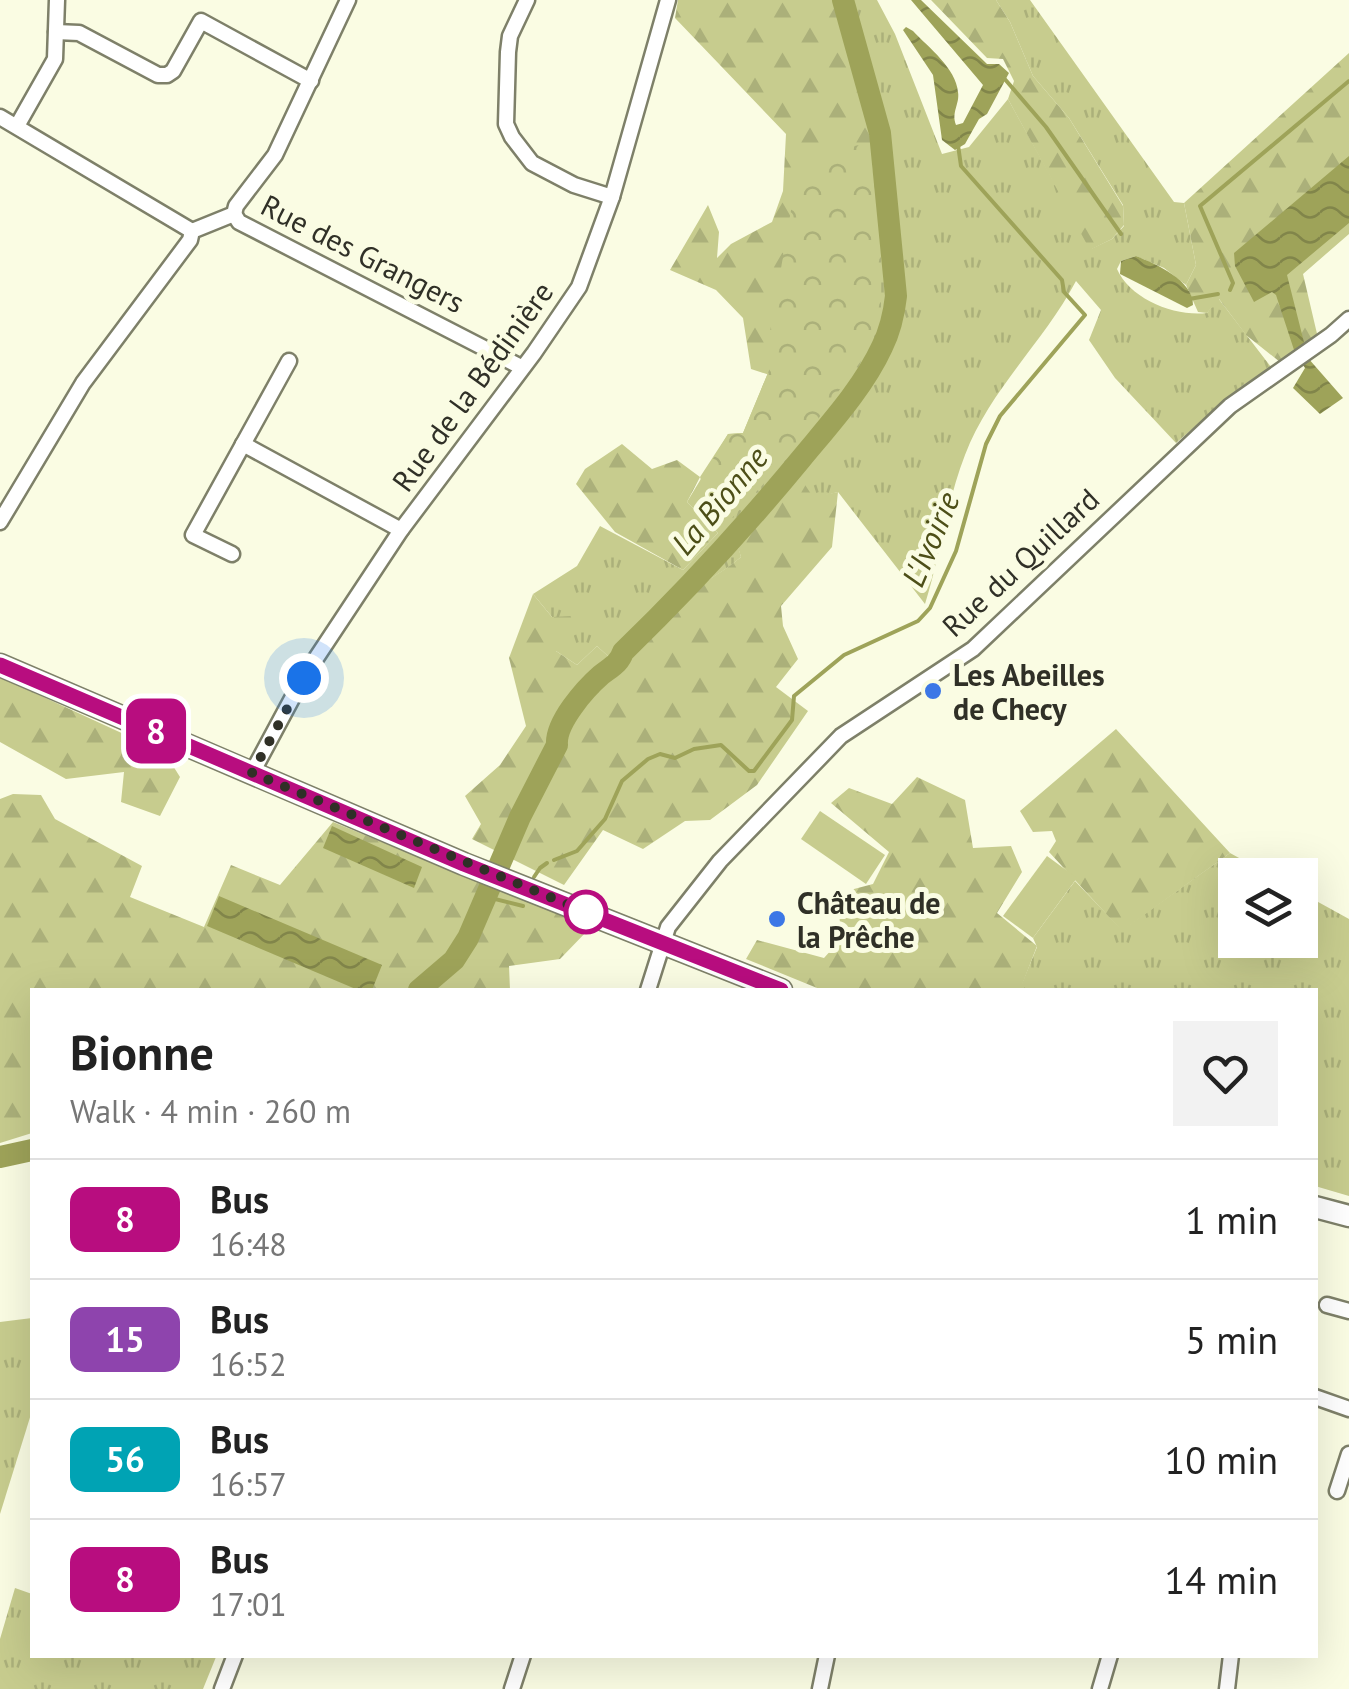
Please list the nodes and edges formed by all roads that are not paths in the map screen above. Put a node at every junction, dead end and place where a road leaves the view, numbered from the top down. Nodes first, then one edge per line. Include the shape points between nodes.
1 (57, 0) edge
2 (348, 0) edge
3 (527, 0) edge
4 (668, 0) edge
5 (56, 32) junction
6 (311, 80) junction
7 (0, 116) edge
8 (18, 126) junction
9 (612, 197) junction
10 (234, 214) junction
11 (192, 231) junction
12 (1349, 319) edge
13 (288, 361) dead end
14 (521, 367) junction
15 (242, 444) junction
16 (0, 522) edge
17 (401, 530) junction
18 (232, 554) dead end
19 (0, 665) edge
20 (252, 773) junction
21 (662, 945) junction
22 (649, 988) edge
23 (776, 988) edge
24 (1318, 1207) edge
25 (1349, 1216) edge
26 (1328, 1305) dead end
27 (1349, 1312) edge
28 (1318, 1397) edge
29 (1349, 1409) edge
30 (1349, 1454) edge
31 (1337, 1491) dead end
32 (234, 1658) edge
33 (521, 1658) edge
34 (826, 1658) edge
35 (1109, 1658) edge
36 (1231, 1658) edge
37 (222, 1689) edge
38 (512, 1689) edge
39 (820, 1689) edge
40 (1100, 1689) edge
41 (1227, 1689) edge

1 - 5 street
2 - 6 street
3 - 9 street via 510,36 506,124 532,163
4 - 9 street, Rue de la Bédinière
5 - 6 street via 79,33 167,76 201,21
5 - 8 street via 56,59
6 - 10 street via 276,155
7 - 8 street
8 - 11 street
9 - 14 street, Rue de la Bédinière via 578,287
10 - 11 street
10 - 14 street, Rue des Grangers
11 - 16 street via 83,384
12 - 21 street, Rue du Quillard via 1230,406 974,649 841,736 720,862 668,927
13 - 15 street
14 - 17 street, Rue de la Bédinière
15 - 17 street
15 - 18 street via 193,535
17 - 20 street, Rue de la Bédinière via 304,678
19 - 20 main road
20 - 21 main road
21 - 22 street, Rue du Quillard
21 - 23 main road
24 - 25 main road
26 - 27 street
28 - 29 street
30 - 31 street
32 - 37 street
33 - 38 street
34 - 39 street
35 - 40 street
36 - 41 street

